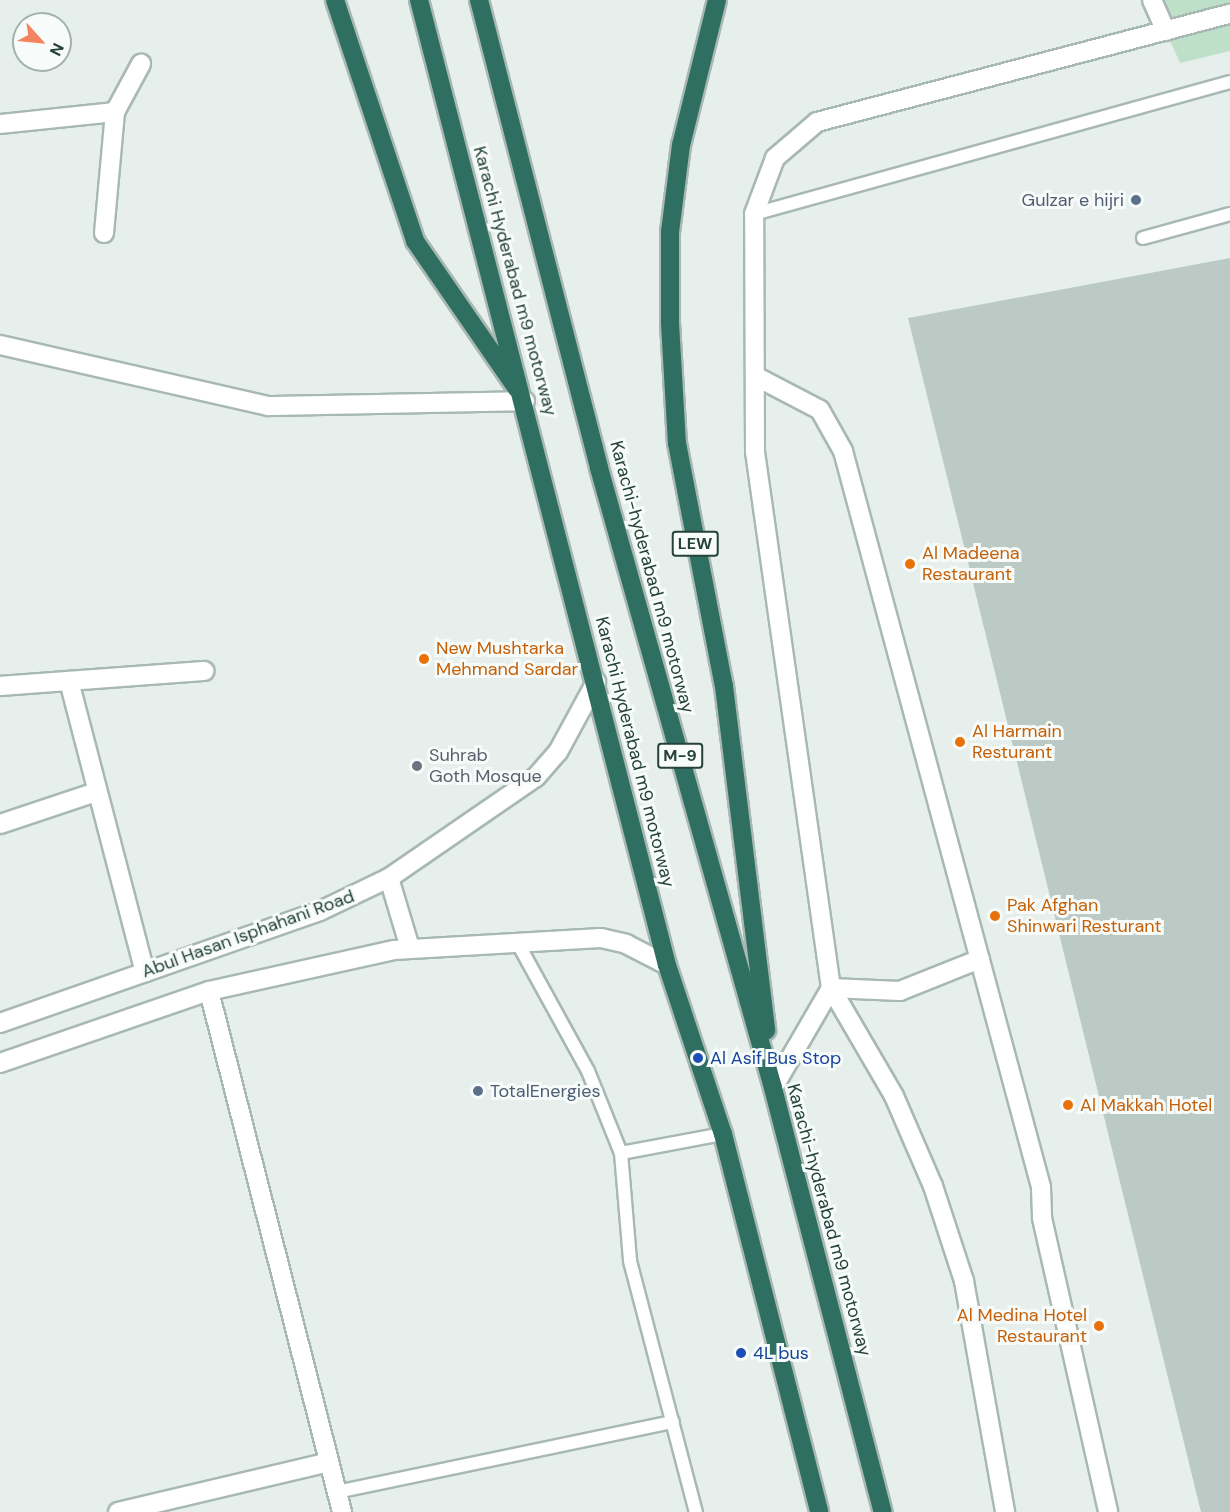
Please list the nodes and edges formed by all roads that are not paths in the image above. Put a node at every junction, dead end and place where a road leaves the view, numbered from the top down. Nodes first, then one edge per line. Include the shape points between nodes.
1 (335, 0) edge
2 (418, 0) edge
3 (479, 0) edge
4 (717, 0) edge
5 (1152, 0) edge
6 (1230, 14) edge
7 (1166, 31) junction
8 (141, 64) dead end
9 (1230, 82) edge
10 (115, 112) junction
11 (0, 124) edge
12 (754, 214) junction
13 (1230, 214) edge
14 (104, 233) dead end
15 (1143, 238) dead end
16 (0, 345) edge
17 (755, 376) junction
18 (525, 401) junction
19 (204, 671) dead end
20 (69, 681) junction
21 (596, 682) junction
22 (0, 686) edge
23 (96, 792) junction
24 (0, 824) edge
25 (389, 878) junction
26 (516, 940) junction
27 (410, 948) junction
28 (980, 959) junction
29 (667, 965) junction
30 (145, 972) junction
31 (831, 988) junction
32 (209, 991) junction
33 (0, 1023) edge
34 (0, 1063) edge
35 (772, 1088) junction
36 (723, 1134) junction
37 (621, 1153) junction
38 (673, 1422) junction
39 (329, 1462) junction
40 (337, 1492) junction
41 (118, 1512) edge
42 (342, 1512) edge
43 (696, 1512) edge
44 (819, 1512) edge
45 (884, 1512) edge
46 (1005, 1512) edge
47 (1108, 1512) edge

1 - 18 highway via 415,241
2 - 18 highway, Karachi Hyderabad m9 motorway
3 - 35 highway, Karachi-hyderabad m9 motorway / M-9 via 599,468
4 - 35 highway, LEW via 681,145 670,232 670,323 677,443 724,686
5 - 7 street
6 - 7 street
7 - 12 street via 817,122 775,158
8 - 10 street
9 - 12 lane
10 - 11 street
10 - 14 street
12 - 17 street
13 - 15 lane
16 - 18 street via 268,406
17 - 28 street via 820,410 843,451
17 - 31 street via 755,452
18 - 21 highway, Karachi Hyderabad m9 motorway
19 - 20 street
20 - 22 street
20 - 23 street
21 - 25 street, Abul Hasan Isphahani Road via 558,752 536,777
21 - 29 highway, Karachi Hyderabad m9 motorway
23 - 24 street
23 - 30 street
25 - 27 street
25 - 30 street, Abul Hasan Isphahani Road via 320,911
26 - 27 street, Abul Hasan Isphahani Road
26 - 29 street, Abul Hasan Isphahani Road via 601,938 636,948
26 - 37 lane via 588,1071
27 - 32 street, Abul Hasan Isphahani Road
28 - 31 street via 900,991
28 - 47 street via 1041,1187 1042,1218
29 - 36 highway, Karachi Hyderabad m9 motorway
30 - 33 street, Abul Hasan Isphahani Road
31 - 35 street
31 - 46 street via 894,1096 933,1186 964,1281
32 - 34 street, Abul Hasan Isphahani Road
32 - 39 street
35 - 45 highway, Karachi-hyderabad m9 motorway / M-9
36 - 37 lane
36 - 44 highway, Karachi Hyderabad m9 motorway
37 - 38 lane via 630,1261
38 - 40 lane
38 - 43 lane
39 - 40 street
39 - 41 street
40 - 42 street

